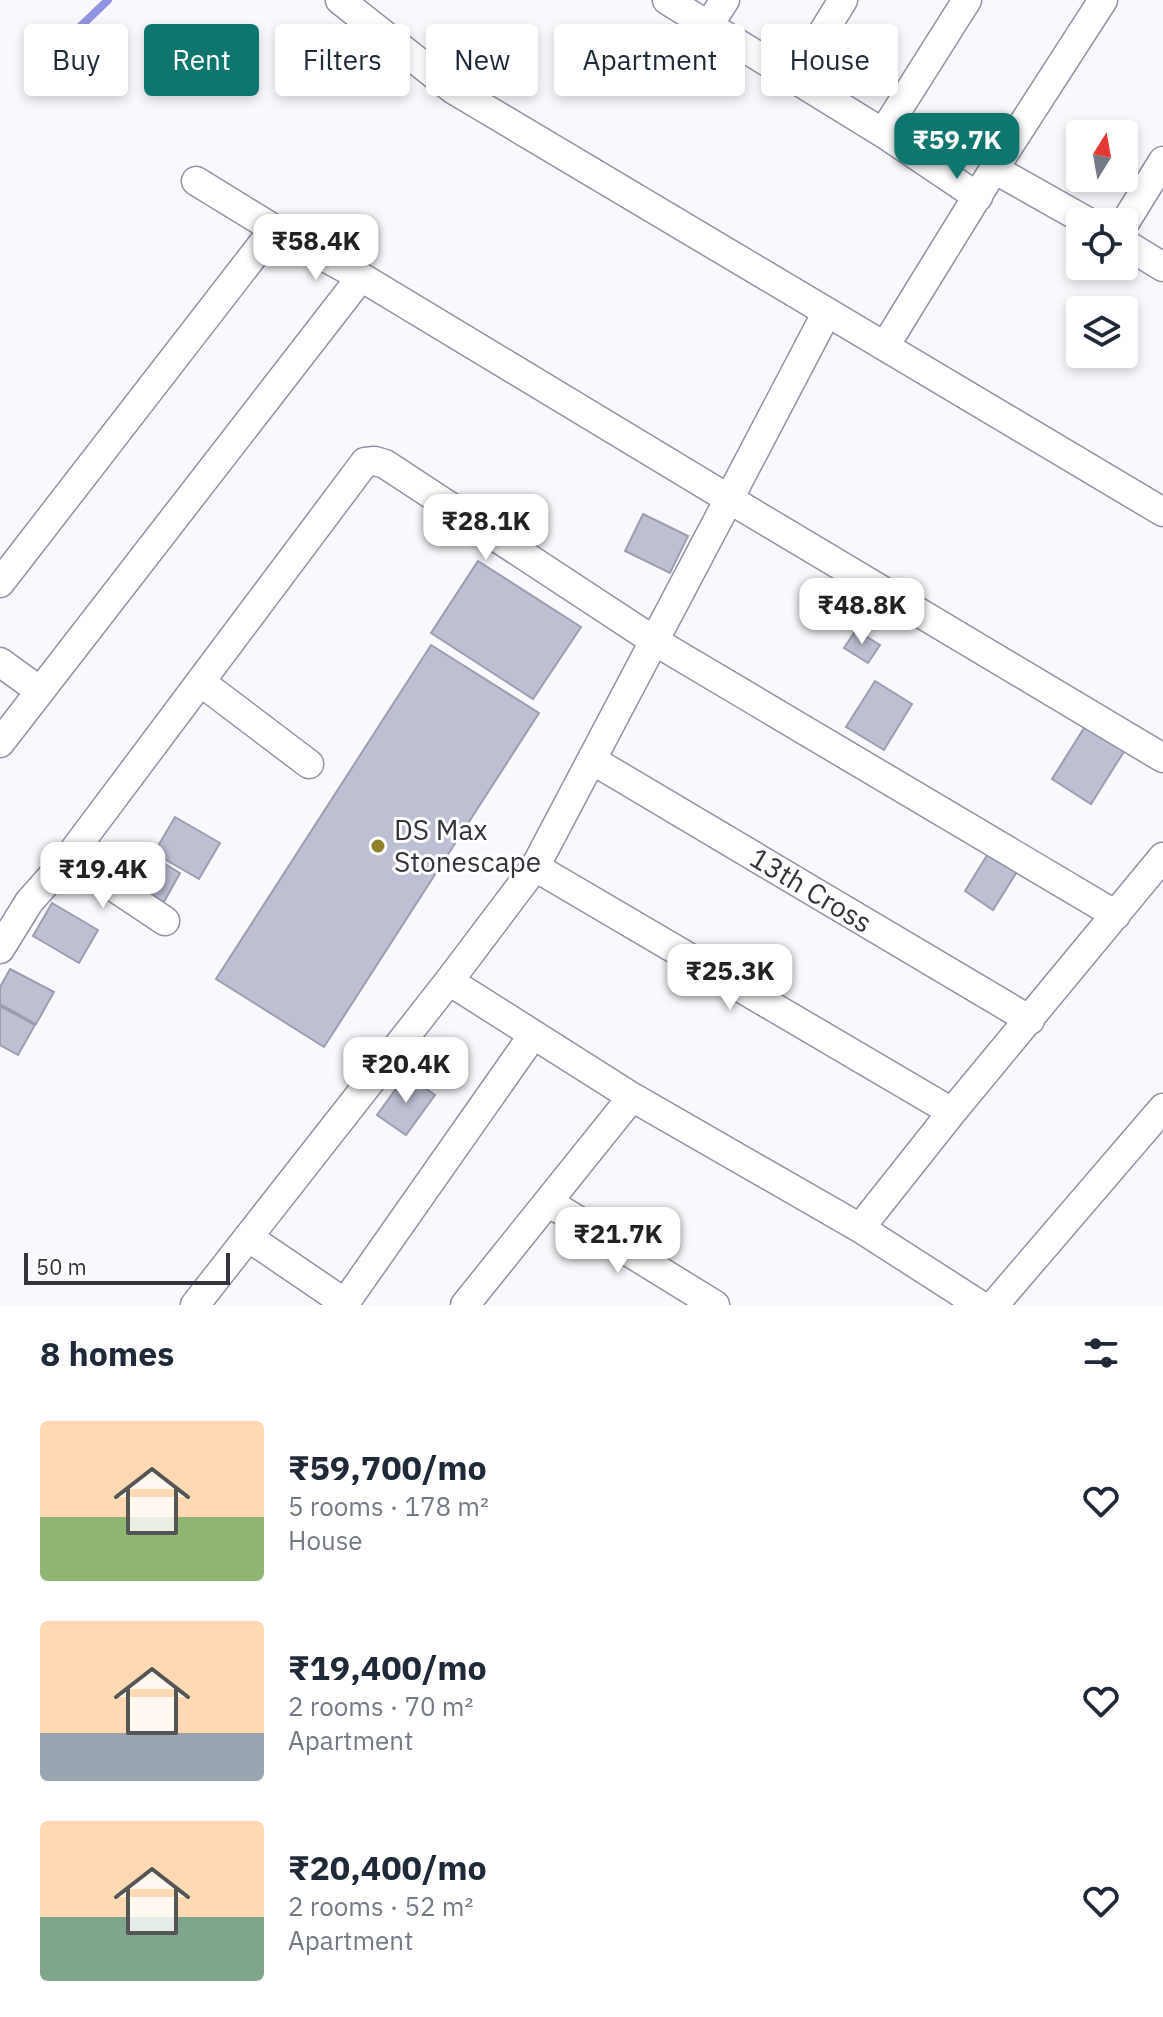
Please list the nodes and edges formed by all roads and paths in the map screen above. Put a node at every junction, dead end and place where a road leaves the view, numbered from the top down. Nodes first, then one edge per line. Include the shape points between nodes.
1 (340, 0) edge
2 (667, 0) edge
3 (725, 0) edge
4 (843, 0) edge
5 (967, 0) edge
6 (1103, 0) edge
7 (705, 24) edge
8 (709, 24) edge
9 (828, 24) edge
10 (822, 96) edge
11 (883, 133) junction
12 (1163, 161) edge
13 (994, 169) junction
14 (196, 181) dead end
15 (978, 197) junction
16 (1134, 208) edge
17 (1066, 210) edge
18 (274, 229) junction
19 (1138, 252) edge
20 (1163, 267) edge
21 (361, 277) junction
22 (827, 312) junction
23 (885, 346) junction
24 (729, 499) junction
25 (1163, 512) edge
26 (0, 583) edge
27 (656, 642) junction
28 (0, 662) edge
29 (202, 683) junction
30 (40, 691) junction
31 (0, 743) edge
32 (1163, 758) edge
33 (592, 760) junction
34 (309, 764) dead end
35 (69, 857) junction
36 (1163, 857) edge
37 (535, 867) junction
38 (1116, 915) junction
39 (165, 921) dead end
40 (0, 949) edge
41 (449, 981) junction
42 (1030, 1020) junction
43 (533, 1035) junction
44 (632, 1097) junction
45 (1163, 1108) edge
46 (952, 1112) junction
47 (548, 1202) junction
48 (860, 1228) junction
49 (248, 1237) junction
50 (346, 1304) edge
51 (195, 1305) edge
52 (465, 1305) edge
53 (715, 1305) edge
54 (980, 1305) edge
55 (994, 1305) edge

1 - 22 street via 454,90
2 - 7 street
3 - 8 street
4 - 9 street
5 - 11 street
6 - 13 street
10 - 11 street
11 - 15 street
12 - 16 street
13 - 15 street
13 - 17 street
14 - 18 street
15 - 23 street
18 - 21 street
18 - 26 street
19 - 20 street
21 - 24 street
21 - 30 street
22 - 23 street
22 - 24 street
23 - 25 street
24 - 27 street
24 - 32 street
27 - 29 street via 375,461 365,462
27 - 33 street
27 - 38 street
28 - 30 street
29 - 34 street
29 - 35 street
30 - 31 street
33 - 37 street
33 - 42 street, 13th Cross
35 - 39 street
35 - 40 street via 29,902
36 - 38 street
37 - 41 street
37 - 46 street
38 - 42 street
41 - 43 street
41 - 49 street
42 - 46 street
43 - 44 street
43 - 50 street
44 - 47 street
44 - 48 street
45 - 55 street
46 - 48 street
47 - 52 street
47 - 53 street
48 - 54 street
49 - 50 street
49 - 51 street

